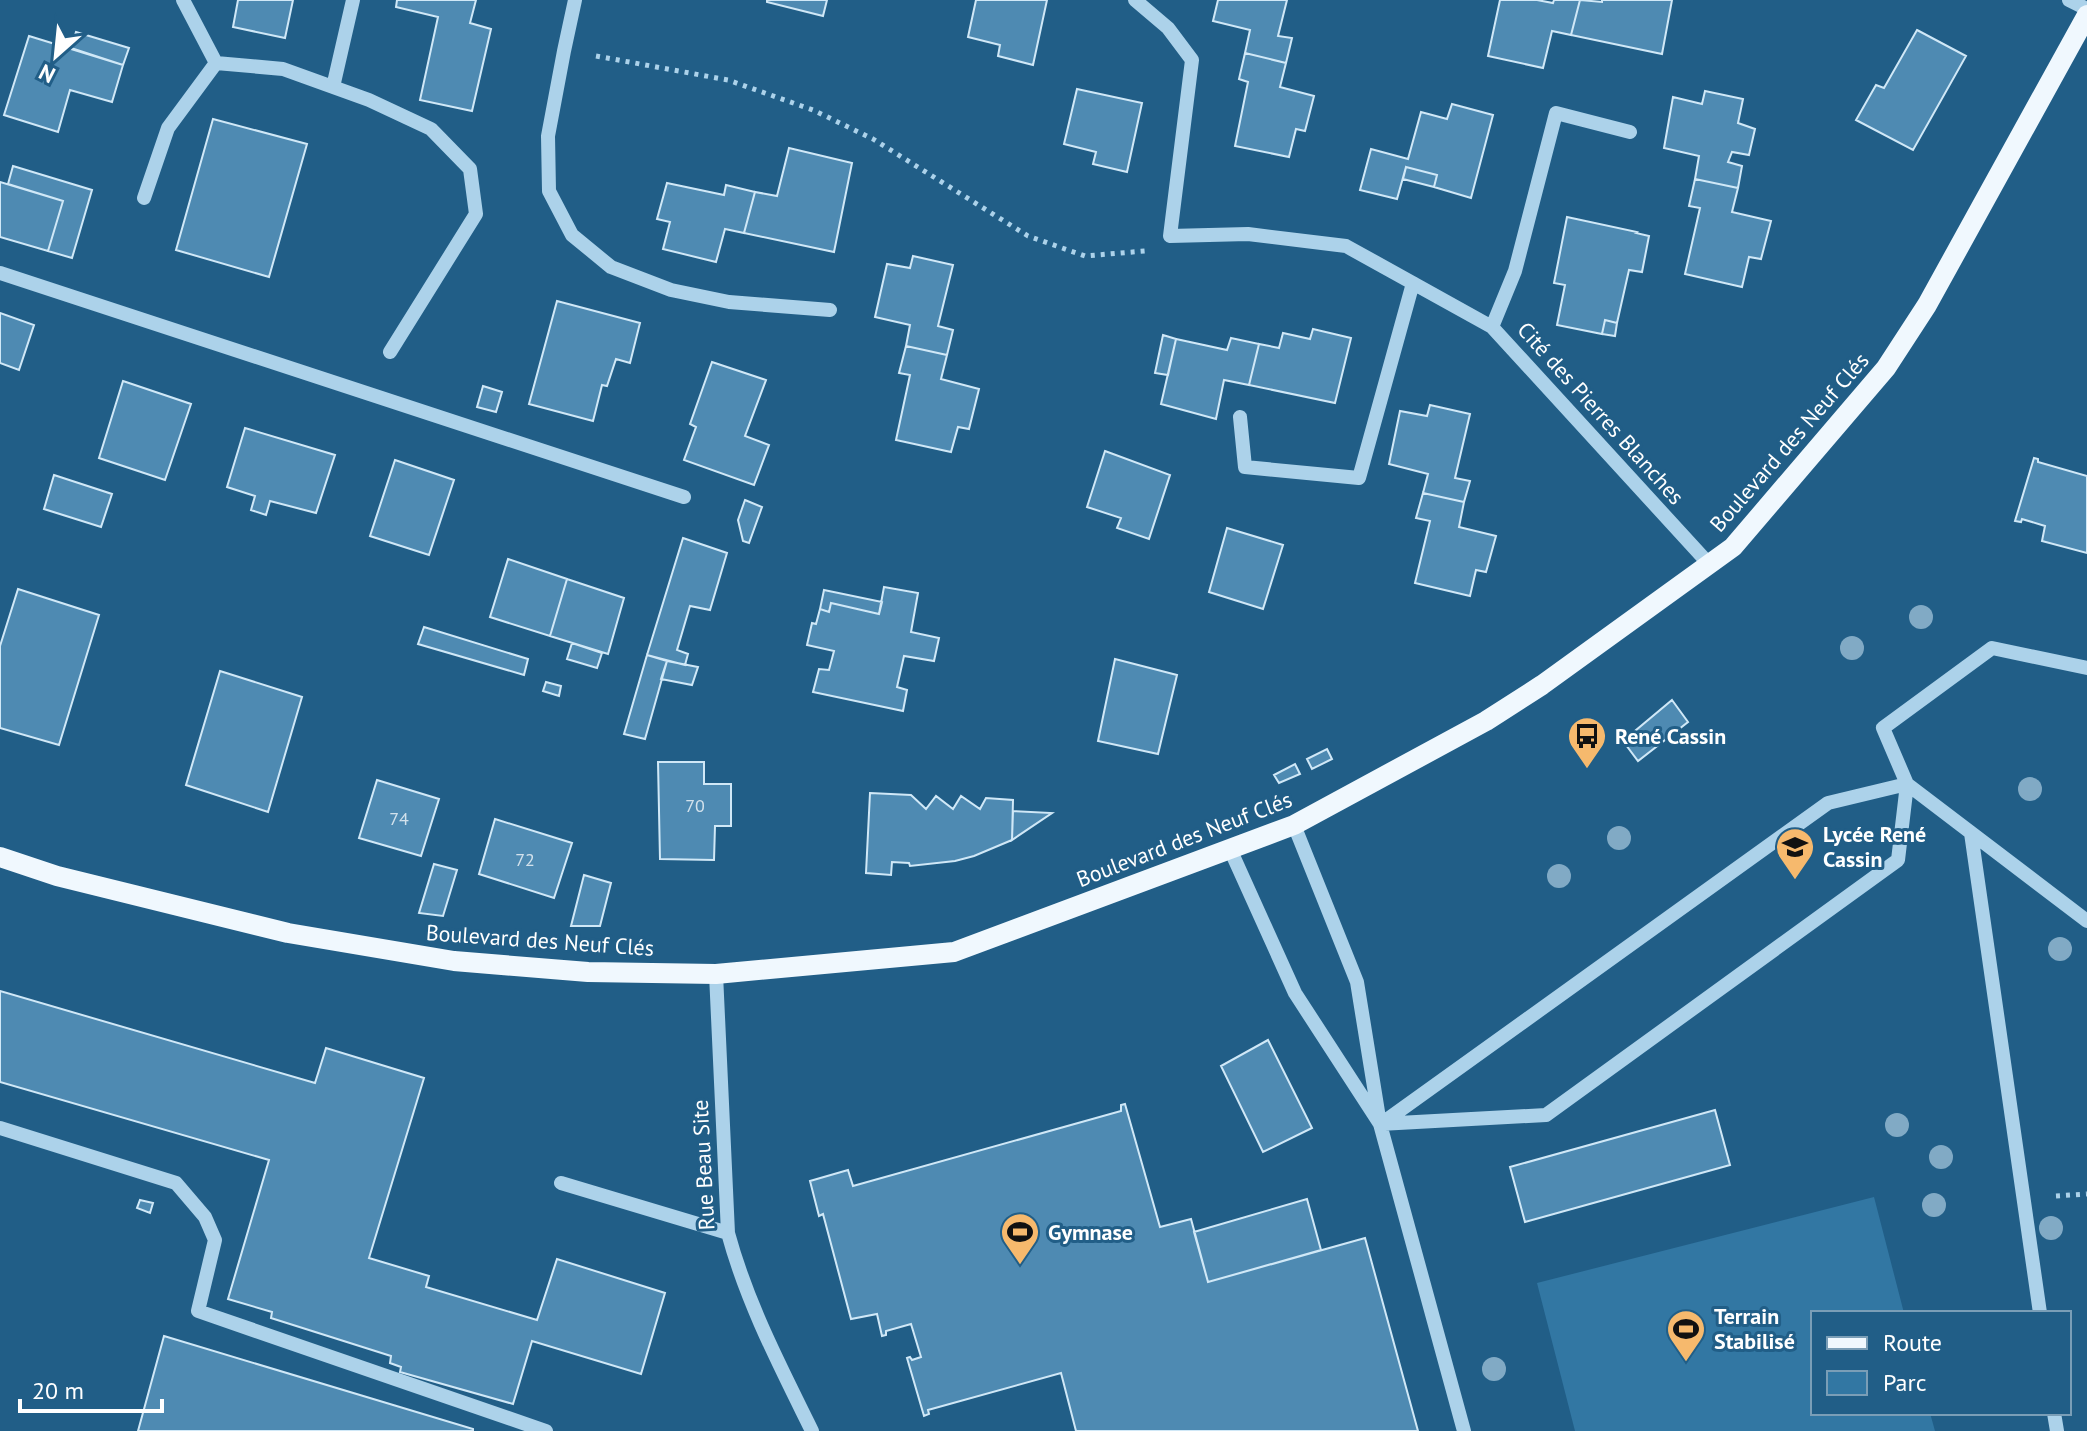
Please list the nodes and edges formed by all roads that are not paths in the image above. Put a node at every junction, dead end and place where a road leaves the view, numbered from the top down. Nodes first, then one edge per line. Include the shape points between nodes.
1 (183, 0) edge
2 (353, 0) edge
3 (575, 0) edge
4 (1135, 0) edge
5 (2069, 0) edge
6 (2087, 12) edge
7 (216, 63) junction
8 (333, 87) junction
9 (1630, 132) dead end
10 (144, 198) dead end
11 (0, 273) edge
12 (1413, 283) junction
13 (830, 310) dead end
14 (1492, 327) junction
15 (390, 352) dead end
16 (1240, 417) dead end
17 (684, 497) dead end
18 (1709, 564) junction
19 (2087, 668) edge
20 (1907, 784) junction
21 (1294, 825) junction
22 (1971, 833) junction
23 (1230, 849) junction
24 (0, 857) edge
25 (2087, 921) edge
26 (716, 974) junction
27 (1380, 1124) junction
28 (0, 1128) edge
29 (561, 1183) dead end
30 (728, 1233) junction
31 (2040, 1311) edge
32 (546, 1431) edge
33 (812, 1431) edge
34 (1464, 1431) edge

1 - 7 street
2 - 8 street
3 - 13 street via 548,136 549,191 572,235 611,267 671,290 729,302
4 - 12 street, Cité des Pierres Blanches via 1168,28 1192,60 1170,236 1248,234 1346,246
5 - 6 street
6 - 18 main road, Boulevard des Neuf Clés via 1927,305 1886,368 1733,547
7 - 8 street via 283,69
7 - 10 street via 168,128
8 - 15 street via 431,129 470,169 476,214
9 - 14 street, Cité des Pierres Blanches via 1556,113 1515,271
11 - 17 street
12 - 14 street, Cité des Pierres Blanches
12 - 16 street via 1359,478 1245,467
14 - 18 street, Cité des Pierres Blanches
18 - 21 main road, Boulevard des Neuf Clés via 1486,721
19 - 20 street via 1992,648 1883,728
20 - 22 street
20 - 27 street via 1828,803
20 - 27 street via 1898,860 1546,1115
21 - 23 main road, Boulevard des Neuf Clés
21 - 27 street via 1357,982
22 - 25 street
22 - 31 street
23 - 26 main road, Boulevard des Neuf Clés via 954,952
23 - 27 street via 1295,993
24 - 26 main road, Boulevard des Neuf Clés via 288,933 439,958 588,972
26 - 30 street, Rue Beau Site
27 - 34 street
28 - 32 street via 176,1183 205,1217 215,1240 198,1311
29 - 30 street
30 - 33 street, Rue Beau Site via 758,1321

